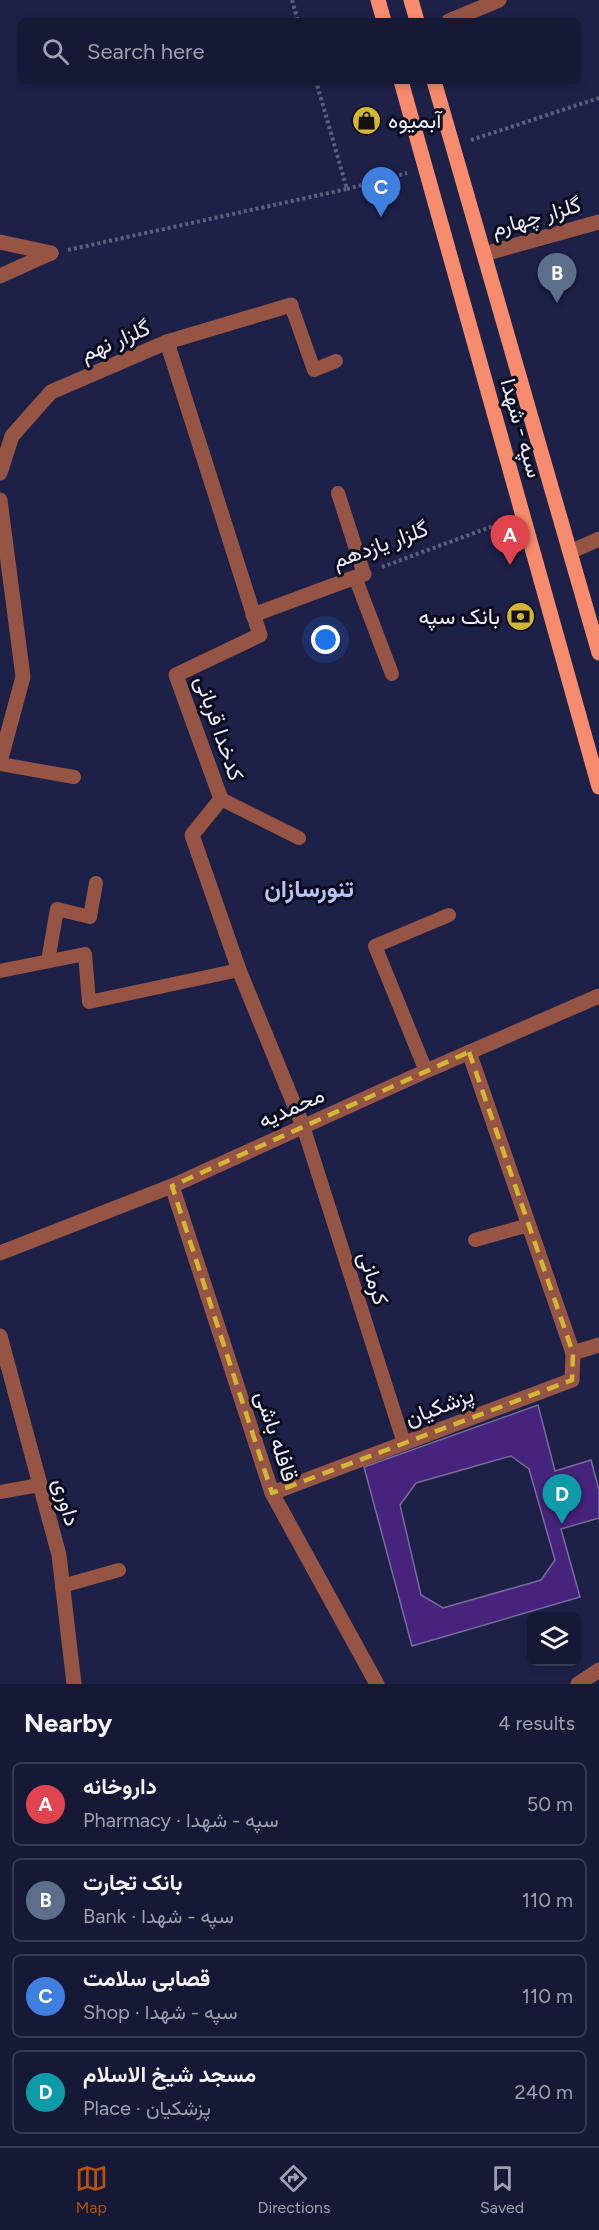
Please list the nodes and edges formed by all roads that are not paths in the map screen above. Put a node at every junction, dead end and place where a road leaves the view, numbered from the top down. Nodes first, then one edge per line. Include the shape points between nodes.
1 (378, 0) edge
2 (411, 0) edge
3 (499, 0) edge
4 (383, 18) edge
5 (416, 18) edge
6 (456, 18) edge
7 (401, 84) edge
8 (435, 84) edge
9 (599, 222) edge
10 (0, 242) edge
11 (484, 254) junction
12 (0, 276) edge
13 (291, 305) joint
14 (167, 342) junction
15 (336, 361) dead end
16 (0, 473) edge
17 (338, 493) dead end
18 (0, 500) edge
19 (599, 539) edge
20 (570, 552) junction
21 (359, 576) junction
22 (253, 615) junction
23 (599, 653) edge
24 (392, 674) dead end
25 (0, 763) edge
26 (74, 777) dead end
27 (599, 787) edge
28 (221, 799) junction
29 (299, 838) dead end
30 (96, 883) dead end
31 (449, 915) dead end
32 (48, 961) junction
33 (239, 970) junction
34 (0, 971) edge
35 (599, 996) edge
36 (469, 1052) junction
37 (426, 1071) junction
38 (303, 1126) junction
39 (172, 1186) junction
40 (529, 1225) junction
41 (475, 1240) dead end
42 (0, 1253) edge
43 (0, 1336) edge
44 (599, 1345) edge
45 (573, 1353) junction
46 (404, 1443) junction
47 (39, 1485) junction
48 (0, 1492) edge
49 (272, 1493) junction
50 (119, 1570) dead end
51 (63, 1586) junction
52 (599, 1670) edge
53 (74, 1684) edge
54 (376, 1684) edge
55 (578, 1684) edge

1 - 4 main road
2 - 5 main road
3 - 6 street
7 - 27 main road, سپه - شهدا
8 - 11 main road, سپه - شهدا
9 - 11 street, گلزار چهارم
10 - 12 street via 51,253
11 - 20 main road, سپه - شهدا
13 - 14 street, گلزار نهم
13 - 15 lane via 314,370
14 - 16 street, گلزار نهم via 51,392 12,436
14 - 22 street, کدخدا قربانی
17 - 21 lane
18 - 25 street via 23,677
19 - 20 street
20 - 23 main road, سپه - شهدا
21 - 22 street, گلزار یازدهم
21 - 24 lane
22 - 28 street, کدخدا قربانی via 260,634 176,675
25 - 26 lane
28 - 29 lane
28 - 33 street, کدخدا قربانی via 192,835
30 - 32 lane via 90,917 57,909
31 - 37 lane via 375,946
32 - 33 lane via 85,954 89,1002
32 - 34 lane
33 - 38 street, کدخدا قربانی
35 - 36 street, محمدیه
36 - 37 street, محمدیه
36 - 40 street
37 - 38 street, محمدیه
38 - 39 street, محمدیه
38 - 46 lane, کرمانی
39 - 42 street, محمدیه
39 - 49 street, قافله باشی
40 - 41 lane
40 - 45 street
43 - 47 street, داوری
44 - 45 street
45 - 46 street, پزشکیان via 572,1380
46 - 49 street, پزشکیان
47 - 48 lane
47 - 51 street, داوری via 59,1555
49 - 54 street, قافله باشی
50 - 51 lane
51 - 53 street, داوری
52 - 55 street

